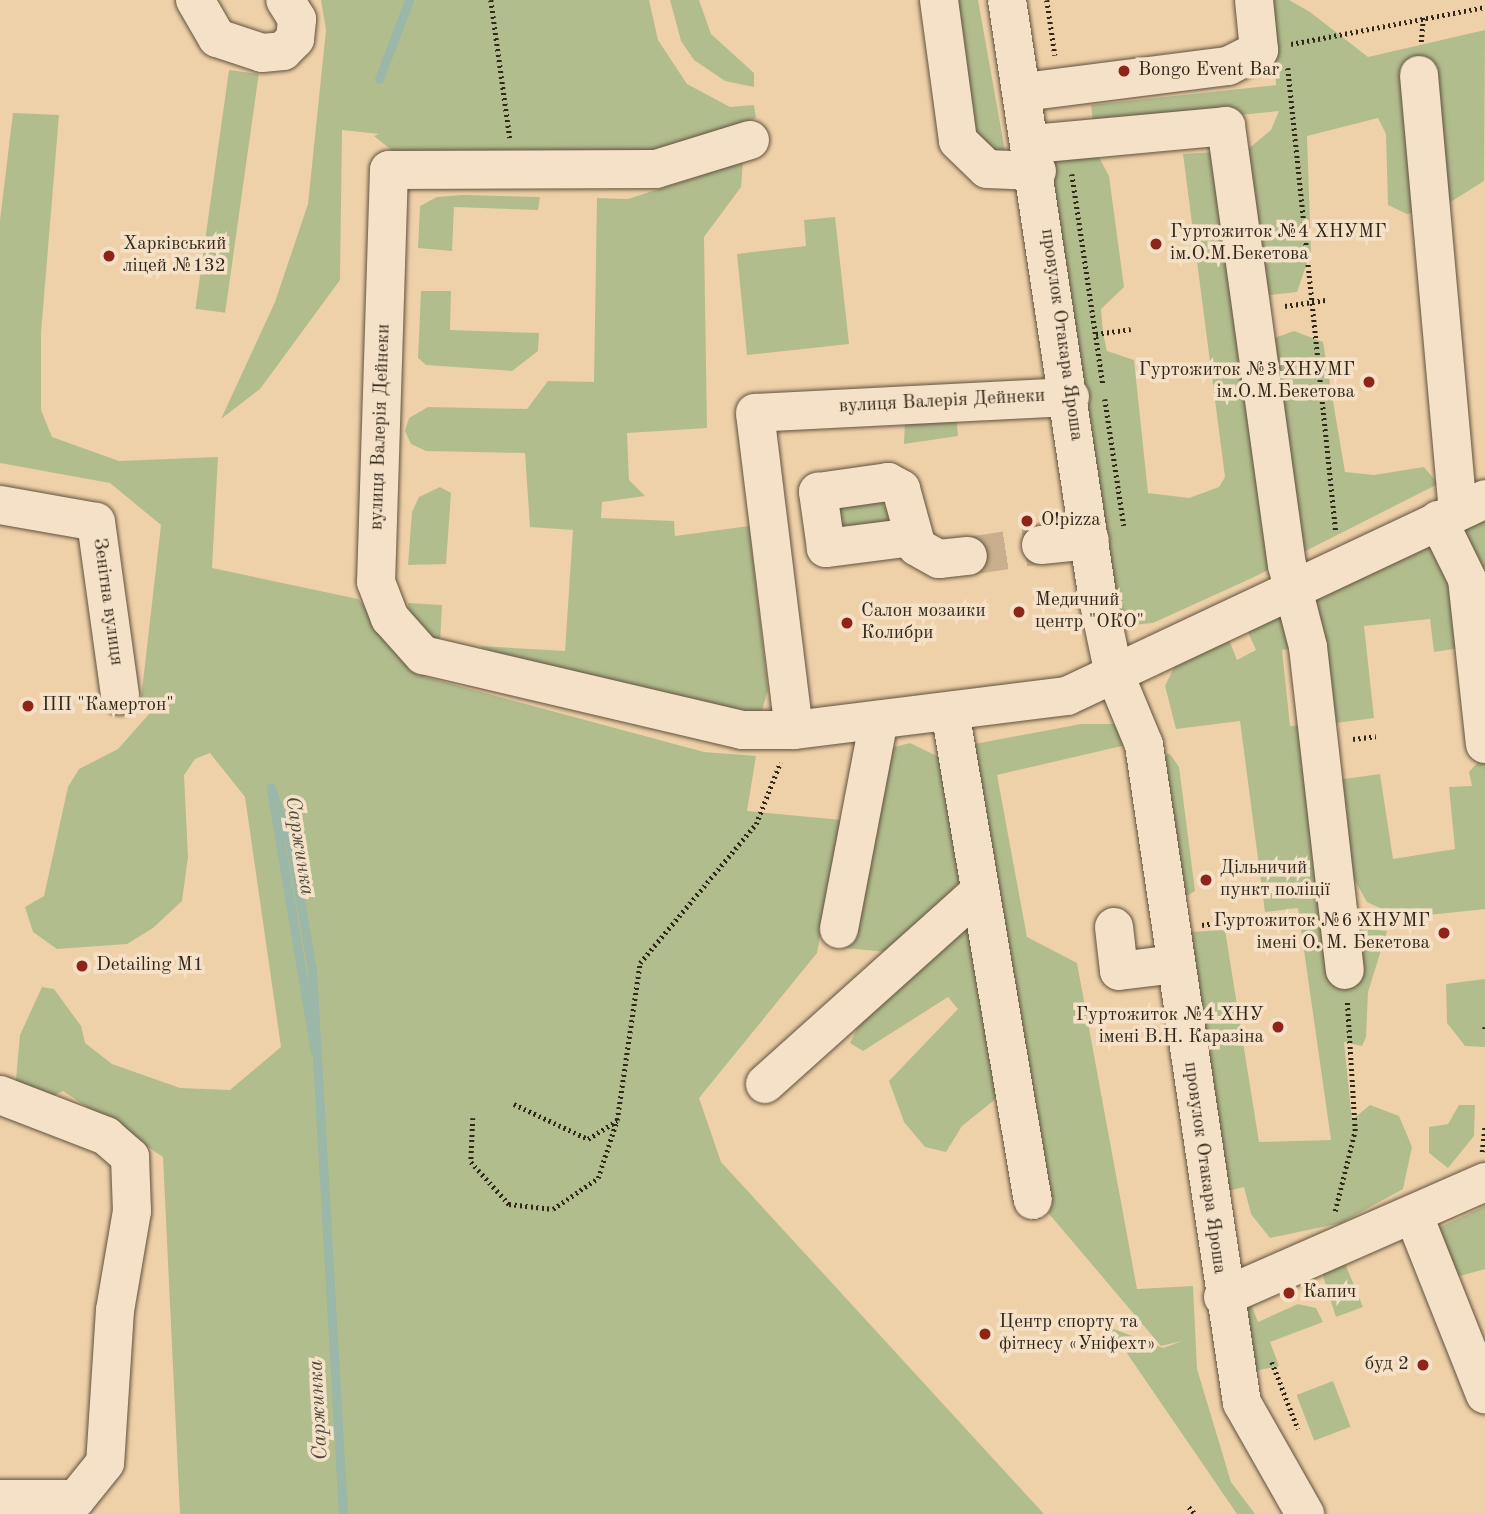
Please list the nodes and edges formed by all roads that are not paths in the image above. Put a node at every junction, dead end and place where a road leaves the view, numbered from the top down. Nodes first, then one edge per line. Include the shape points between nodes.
1 (195, 0) edge
2 (285, 0) edge
3 (939, 0) edge
4 (1007, 0) edge
5 (1254, 0) edge
6 (1419, 75) dead end
7 (1042, 90) junction
8 (750, 140) dead end
9 (1046, 151) junction
10 (1070, 397) junction
11 (0, 505) edge
12 (1460, 510) edge
13 (913, 537) dead end
14 (1107, 538) junction
15 (1041, 545) tunnel mouth
16 (968, 556) tunnel mouth
17 (1292, 587) junction
18 (1113, 670) junction
19 (120, 695) dead end
20 (950, 711) junction
21 (879, 720) junction
22 (794, 730) junction
23 (1485, 744) edge
24 (980, 891) junction
25 (1114, 927) dead end
26 (839, 929) dead end
27 (1175, 964) junction
28 (1345, 970) road end
29 (765, 1084) dead end
30 (0, 1095) edge
31 (1485, 1182) edge
32 (1032, 1200) dead end
33 (1414, 1216) junction
34 (1223, 1297) junction
35 (1473, 1330) edge
36 (1485, 1394) edge
37 (0, 1499) edge
38 (1305, 1514) edge

1 - 2 street via 217,38 262,53 283,51 295,39 297,19
3 - 9 street via 958,141 987,169
4 - 7 street, провулок Отакара Яроша
5 - 7 street via 1259,50 1228,66
6 - 12 street
7 - 9 street, провулок Отакара Яроша
8 - 22 street, вулиця Валерія Дейнеки via 656,169 389,170 376,582 390,618 424,655 742,730
9 - 10 street, провулок Отакара Яроша
9 - 17 street via 1227,126
10 - 14 street, провулок Отакара Яроша
10 - 22 street, вулиця Валерія Дейнеки via 755,413
11 - 19 street, Зенітна вулиця via 96,522
12 - 17 street
12 - 23 street
13 - 16 street via 939,559
14 - 15 street
14 - 18 street, провулок Отакара Яроша
17 - 18 street
17 - 28 street via 1308,647
18 - 20 street, вулиця Валерія Дейнеки via 1067,696
18 - 27 street, провулок Отакара Яроша via 1144,745
20 - 21 street, вулиця Валерія Дейнеки
20 - 24 street
21 - 22 street, вулиця Валерія Дейнеки
21 - 26 street
24 - 29 street
24 - 32 street
25 - 27 street via 1119,971
27 - 34 street, провулок Отакара Яроша
30 - 37 street via 106,1136 130,1157 132,1211 115,1310 105,1463 76,1499
31 - 33 street, провулок Отакара Яроша
33 - 34 street, провулок Отакара Яроша
33 - 35 street
34 - 38 street, провулок Отакара Яроша via 1242,1403
35 - 36 street

